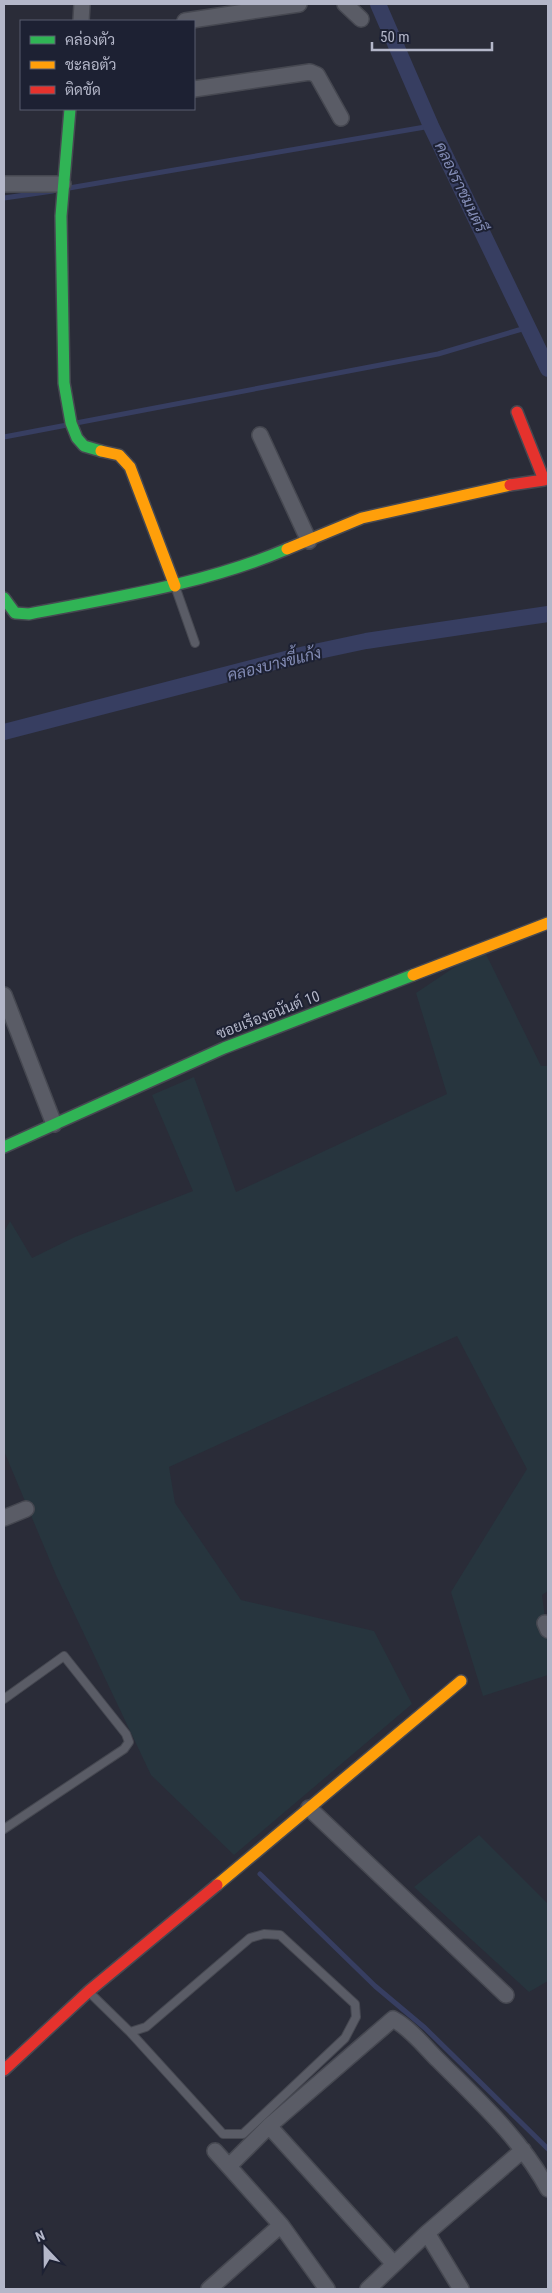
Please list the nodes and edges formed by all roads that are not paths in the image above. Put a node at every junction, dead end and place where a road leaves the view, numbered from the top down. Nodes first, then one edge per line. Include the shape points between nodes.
1 (82, 4) edge
2 (300, 4) edge
3 (345, 4) edge
4 (361, 19) dead end
5 (81, 20) edge
6 (193, 20) edge
7 (195, 89) edge
8 (70, 110) edge
9 (341, 118) dead end
10 (4, 184) edge
11 (62, 184) junction
12 (517, 412) dead end
13 (260, 435) dead end
14 (309, 542) junction
15 (176, 586) junction
16 (4, 598) edge
17 (195, 643) dead end
18 (548, 923) edge
19 (4, 995) edge
20 (54, 1124) junction
21 (4, 1147) edge
22 (26, 1509) dead end
23 (4, 1518) edge
24 (462, 1681) dead end
25 (4, 1698) edge
26 (309, 1808) junction
27 (4, 1829) edge
28 (89, 1991) junction
29 (506, 1995) dead end
30 (130, 2032) junction
31 (4, 2070) edge
32 (269, 2126) junction
33 (523, 2150) junction
34 (215, 2151) dead end
35 (228, 2166) junction
36 (548, 2189) edge
37 (282, 2225) junction
38 (427, 2233) junction
39 (394, 2264) junction
40 (209, 2289) edge
41 (327, 2289) edge
42 (368, 2289) edge
43 (462, 2289) edge

1 - 5 street
2 - 6 street
3 - 4 street
7 - 9 street via 310,72 320,80
8 - 11 street
10 - 11 street
11 - 15 street via 64,383 76,436 80,444 90,449 117,454 130,468
12 - 14 street via 544,480 492,488 362,518
13 - 14 street
14 - 15 street
15 - 16 street via 29,614 15,613
15 - 17 lane
18 - 20 street, ซอยเรืองอนันต์ 10 via 224,1048
19 - 20 street
20 - 21 street, ซอยเรืองอนันต์ 10
22 - 23 street
24 - 26 street
25 - 27 lane via 64,1656 129,1742 124,1749
26 - 28 street
26 - 29 street
28 - 30 lane
28 - 31 street
30 - 30 lane via 223,2134 244,2134 345,2038 356,2017 355,2004 280,1935 264,1934 250,1938 146,2027
32 - 33 street via 393,2019 499,2121
32 - 35 street
32 - 39 street
33 - 36 street
33 - 38 street
34 - 35 street
35 - 37 street
37 - 40 street
37 - 41 street
38 - 39 street
38 - 43 street
39 - 42 street

